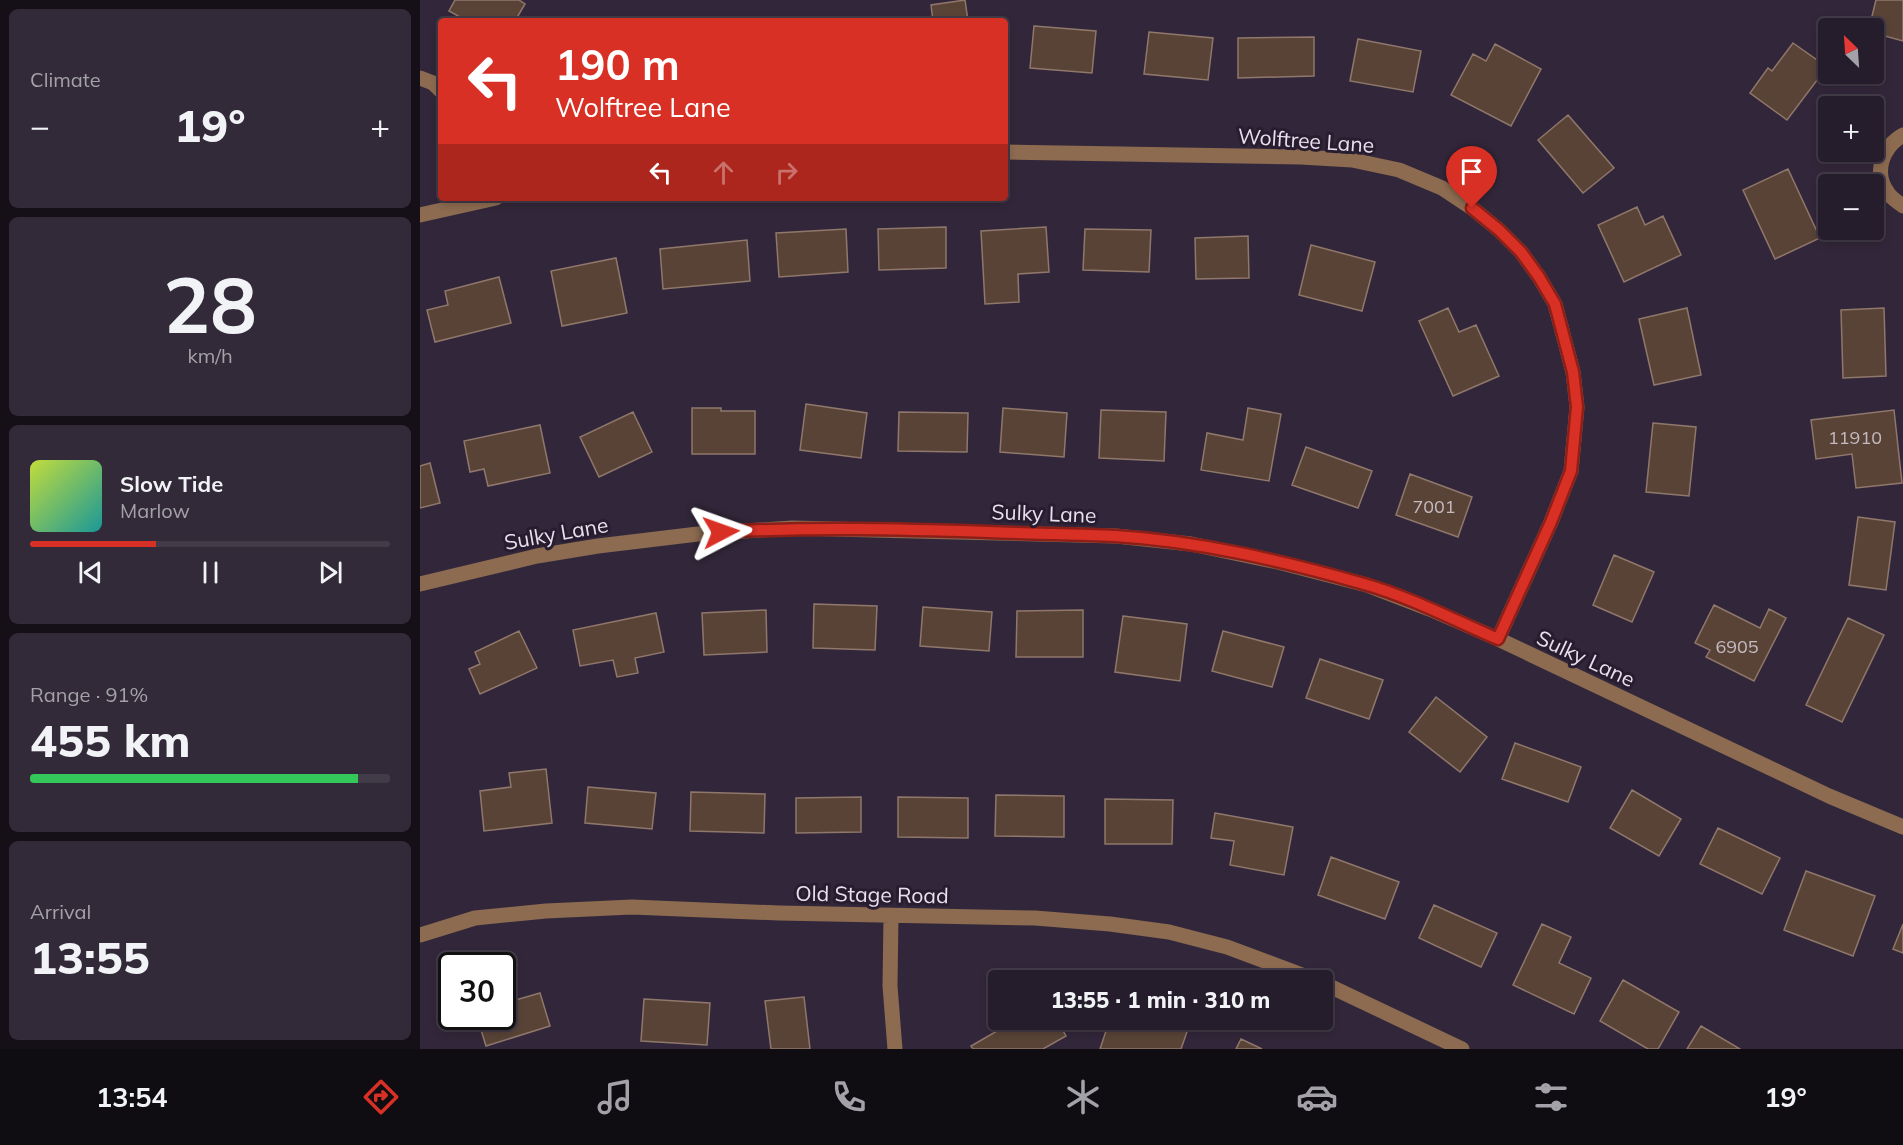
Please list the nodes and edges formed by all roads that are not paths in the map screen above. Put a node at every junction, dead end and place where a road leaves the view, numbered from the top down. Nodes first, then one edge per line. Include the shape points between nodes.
1 (420, 78) edge
2 (438, 87) edge
3 (1903, 135) edge
4 (1008, 152) edge
5 (474, 201) edge
6 (1903, 206) edge
7 (420, 215) edge
8 (420, 584) edge
9 (1498, 639) junction
10 (1902, 823) edge
11 (891, 916) junction
12 (420, 935) edge
13 (1289, 970) edge
14 (1333, 988) edge
15 (896, 1049) edge
16 (1462, 1049) edge

1 - 2 street
3 - 6 street via 1888,147 1881,163 1881,180 1889,195
4 - 9 street, Wolftree Lane via 1352,160 1398,170 1442,188 1499,230 1521,252 1555,304 1573,372 1577,407 1571,471
5 - 7 street
8 - 9 street, Sulky Lane via 537,556 721,532 792,528 1116,536 1191,544 1366,585
9 - 10 street, Sulky Lane via 1829,796
11 - 12 street, Old Stage Road via 632,907 475,918
11 - 13 street, Old Stage Road via 1035,918 1169,932 1227,947
11 - 15 street via 890,986
14 - 16 street

